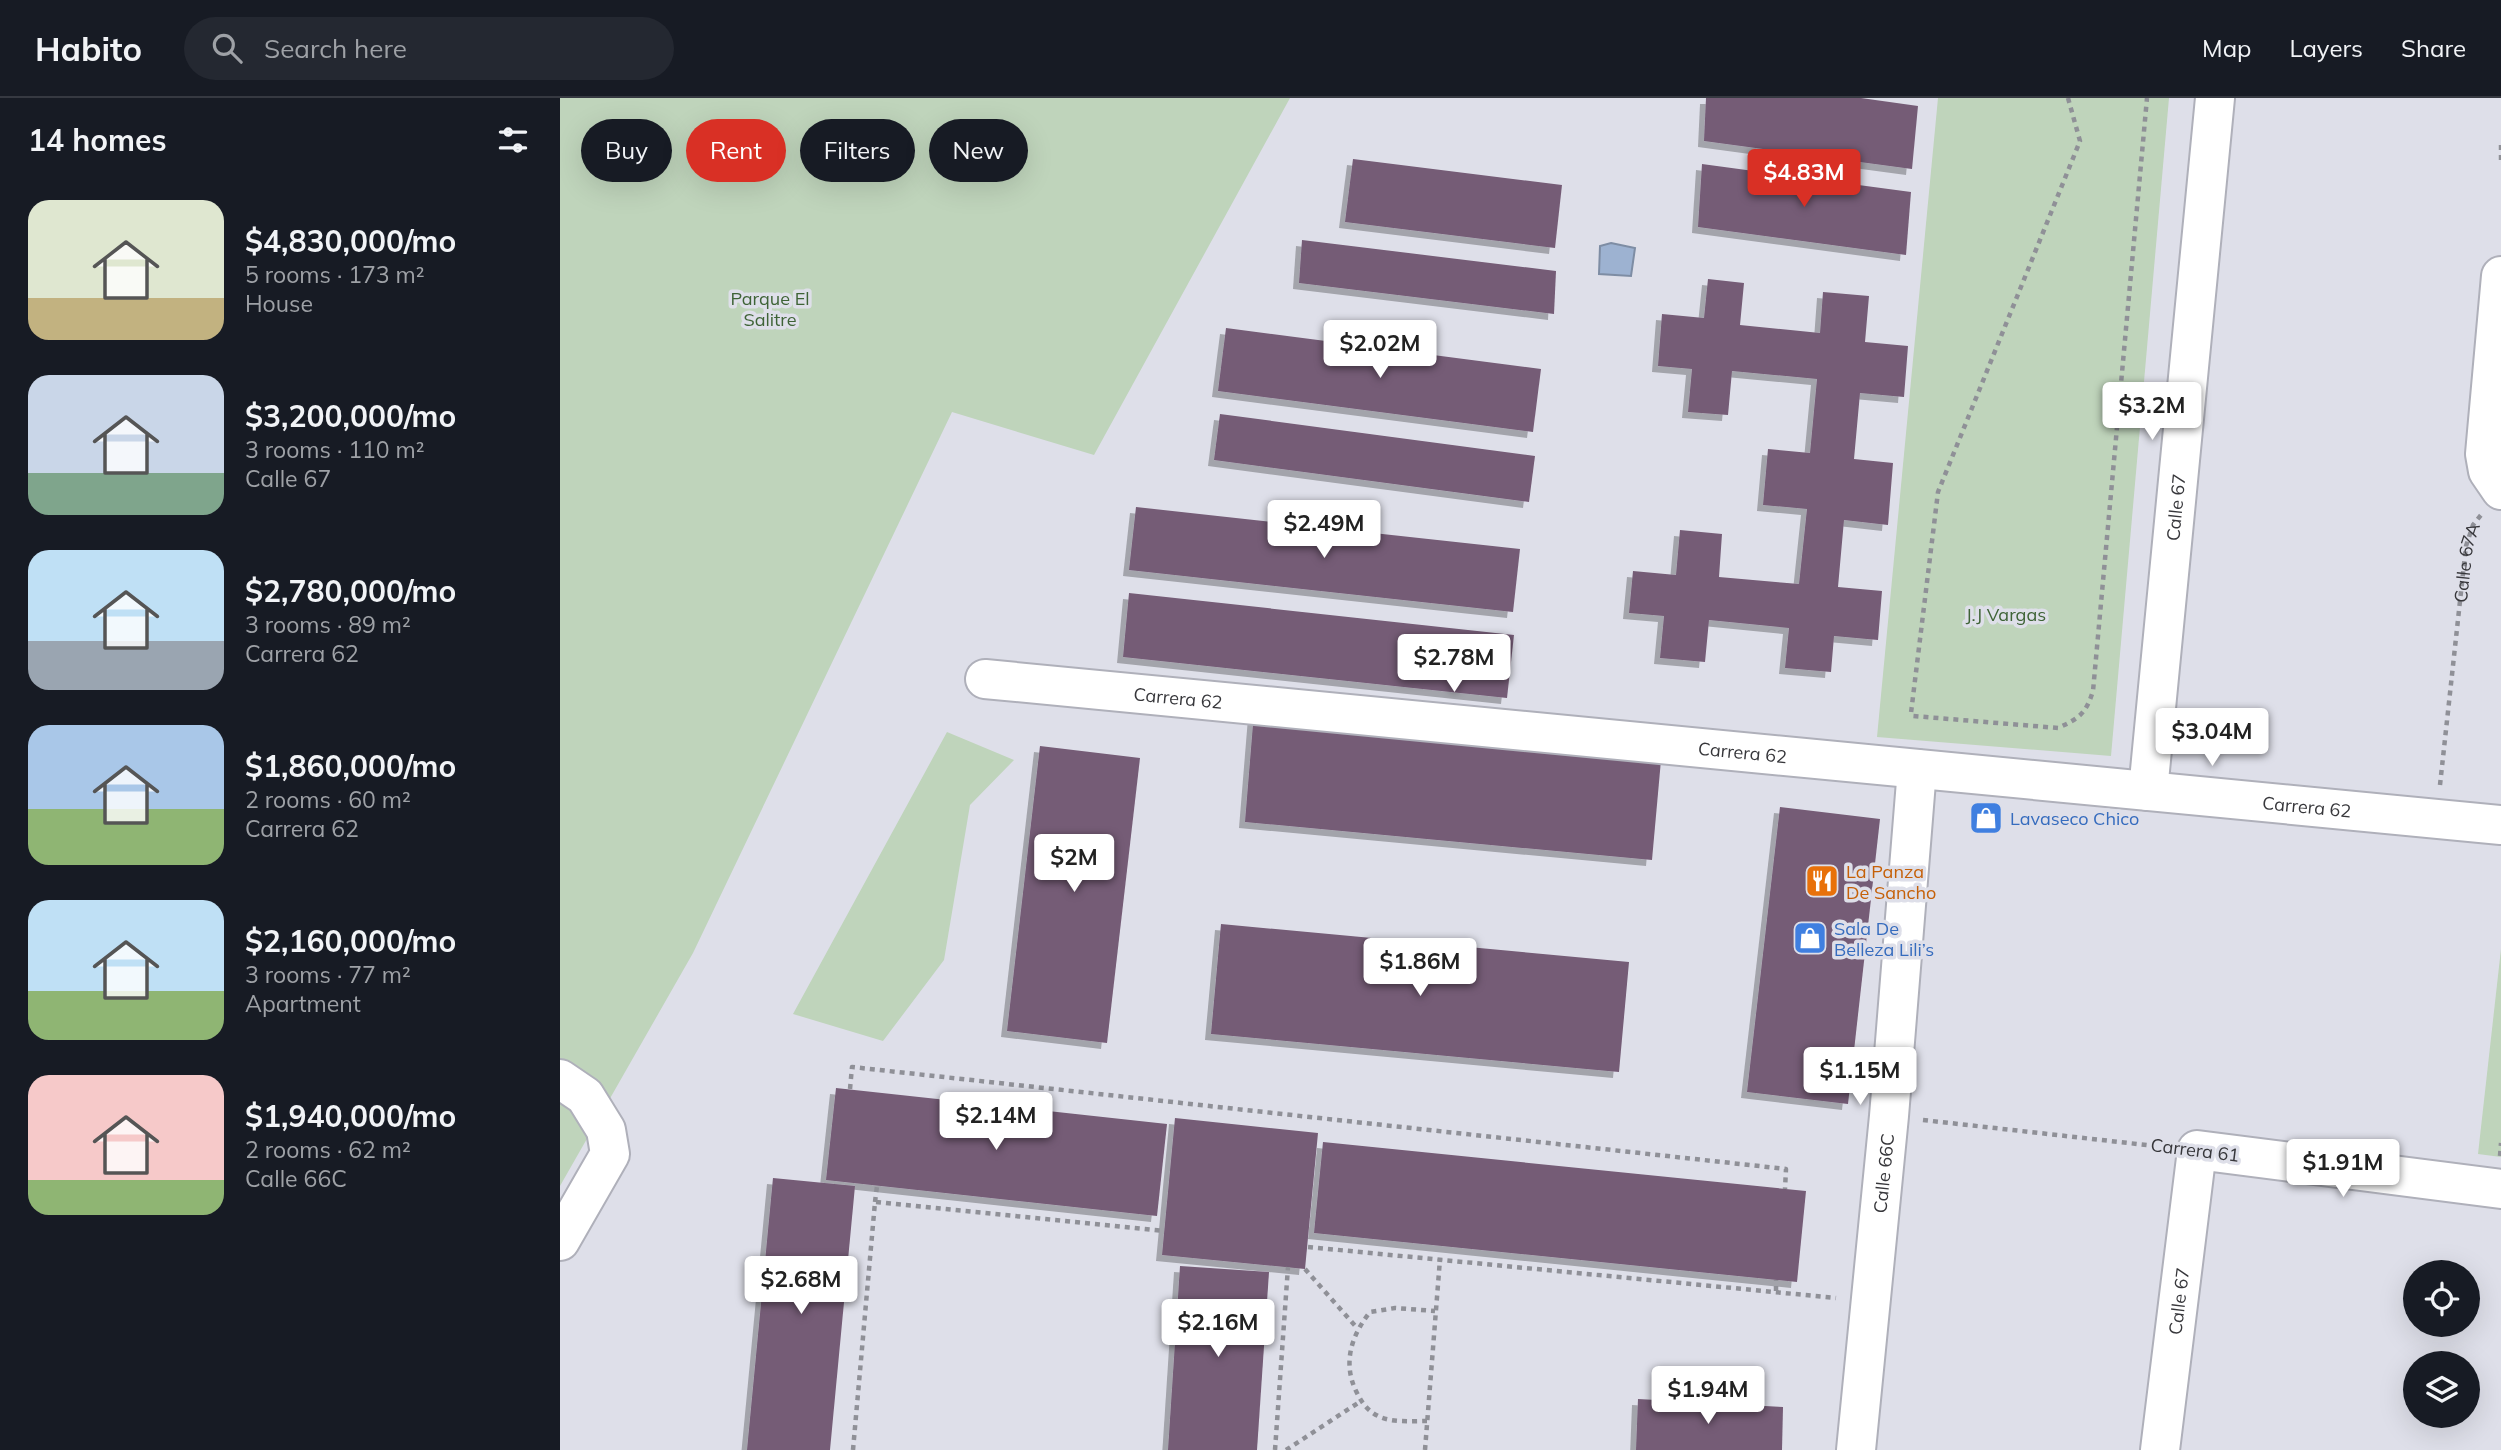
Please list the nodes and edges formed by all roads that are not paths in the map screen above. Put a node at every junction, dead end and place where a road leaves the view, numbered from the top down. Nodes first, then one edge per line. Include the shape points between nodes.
1 (2215, 98) edge
2 (2501, 276) edge
3 (2500, 489) edge
4 (985, 679) dead end
5 (1917, 769) junction
6 (2148, 792) junction
7 (2501, 825) edge
8 (560, 1079) edge
9 (2197, 1150) joint
10 (2501, 1189) edge
11 (560, 1241) edge
12 (1856, 1450) edge
13 (2160, 1450) edge

1 - 6 street, Calle 67
2 - 3 street via 2485,454 2488,471
4 - 5 street, Carrera 62
5 - 6 street, Carrera 62
5 - 12 street, Calle 66C
6 - 7 street, Carrera 62
8 - 11 street via 585,1096 606,1130 610,1154
9 - 10 street, Carrera 61
9 - 13 street, Calle 67

